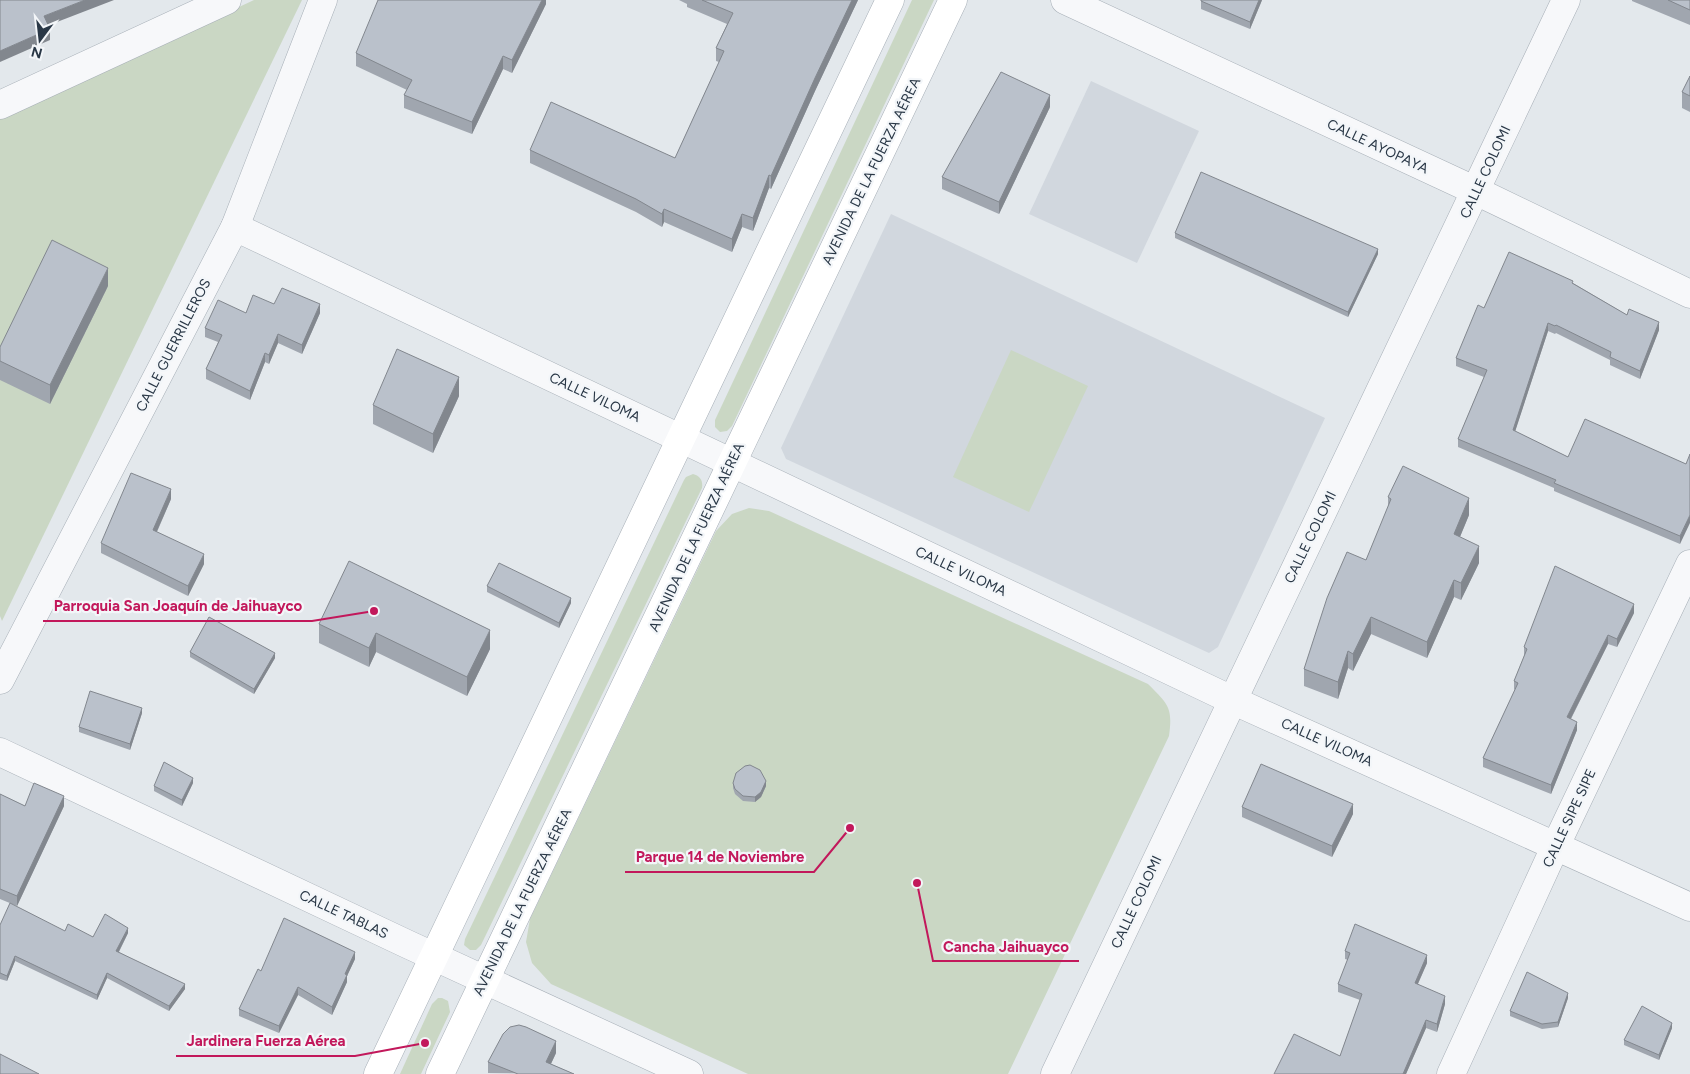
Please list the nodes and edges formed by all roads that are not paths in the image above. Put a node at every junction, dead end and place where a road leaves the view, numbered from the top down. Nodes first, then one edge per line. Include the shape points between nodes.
1 (226, 0) edge
2 (322, 0) edge
3 (890, 0) edge
4 (953, 0) edge
5 (1065, 0) edge
6 (1566, 0) edge
7 (0, 105) edge
8 (1476, 191) junction
9 (235, 227) junction
10 (1690, 294) edge
11 (680, 438) junction
12 (731, 462) junction
13 (1690, 564) edge
14 (2, 664) edge
15 (1232, 700) junction
16 (0, 752) edge
17 (1556, 845) junction
18 (1690, 907) edge
19 (434, 956) junction
20 (485, 979) junction
21 (378, 1074) edge
22 (440, 1074) edge
23 (690, 1074) edge
24 (1055, 1074) edge
25 (1452, 1074) edge

1 - 7 street
2 - 9 street, CALLE GUERRILLEROS
3 - 11 main road
4 - 12 main road, AVENIDA DE LA FUERZA AÉREA
5 - 8 street, CALLE AYOPAYA
6 - 8 street, CALLE COLOMI
8 - 10 street, CALLE AYOPAYA
8 - 15 street, CALLE COLOMI
9 - 11 street, CALLE VILOMA
9 - 14 street, CALLE GUERRILLEROS
11 - 12 street, CALLE VILOMA
11 - 19 main road
12 - 15 street, CALLE VILOMA
12 - 20 main road, AVENIDA DE LA FUERZA AÉREA
13 - 17 street, CALLE SIPE SIPE
15 - 17 street, CALLE VILOMA
15 - 24 street, CALLE COLOMI
16 - 19 street, CALLE TABLAS
17 - 18 street, CALLE VILOMA
17 - 25 street, CALLE SIPE SIPE
19 - 20 street, CALLE TABLAS
19 - 21 main road
20 - 22 main road, AVENIDA DE LA FUERZA AÉREA
20 - 23 street, CALLE TABLAS

